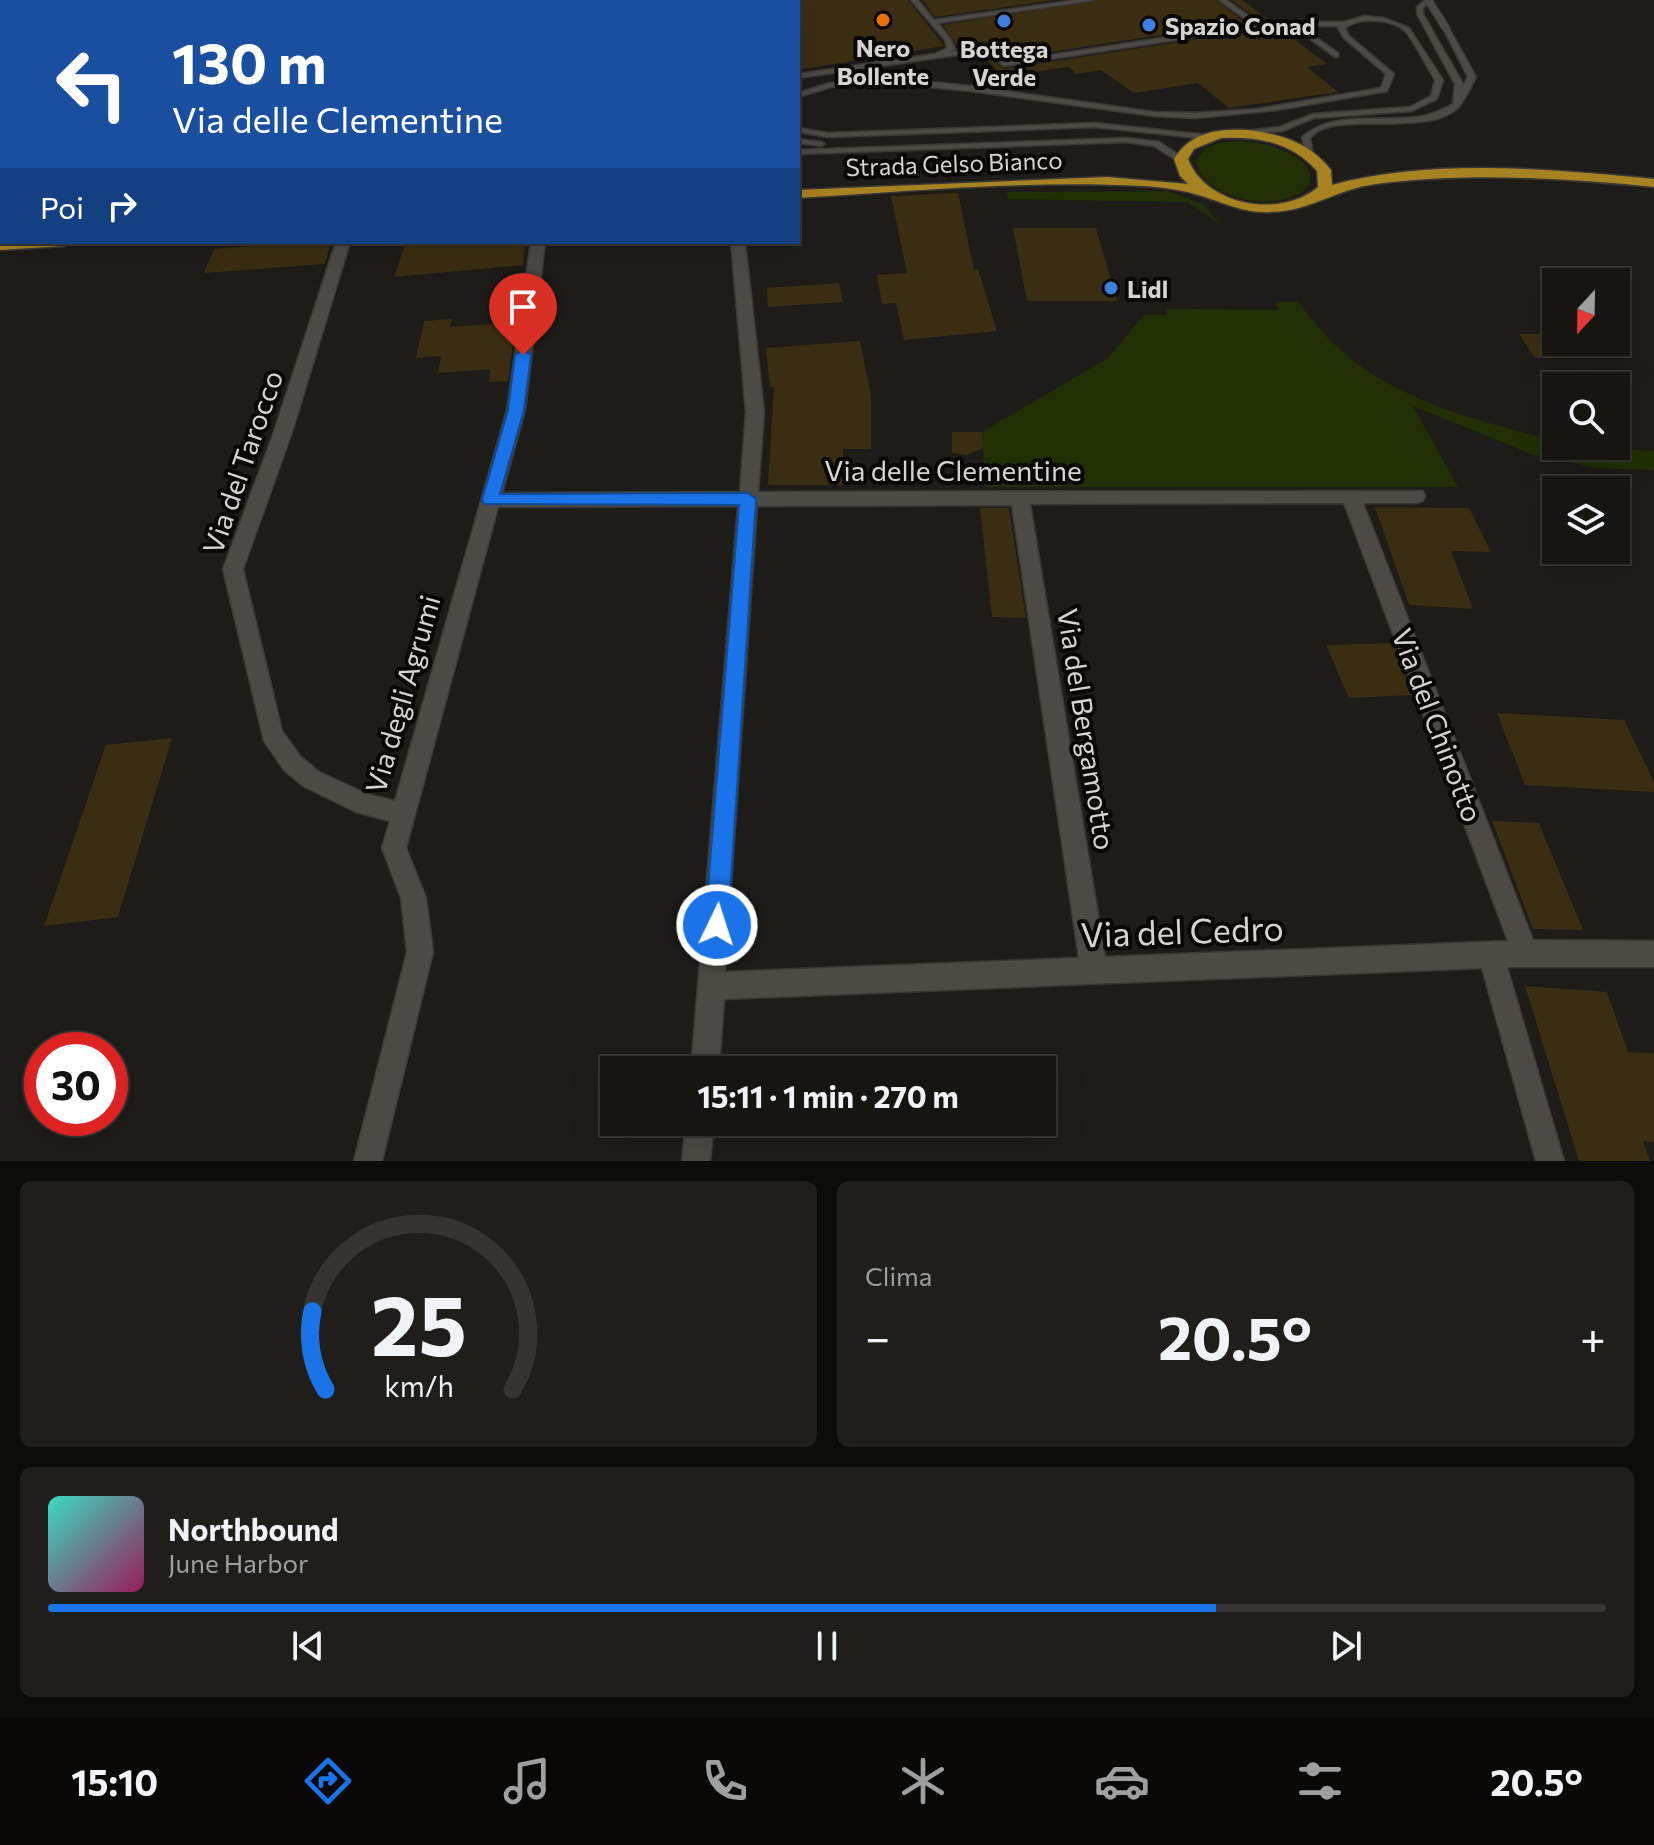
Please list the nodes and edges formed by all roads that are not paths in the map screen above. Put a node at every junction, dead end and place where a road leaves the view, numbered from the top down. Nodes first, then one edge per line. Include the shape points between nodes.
1 (914, 0) edge
2 (1085, 0) edge
3 (1222, 0) edge
4 (1428, 0) edge
5 (933, 22) junction
6 (1344, 24) junction
7 (948, 40) junction
8 (978, 50) junction
9 (1335, 55) dead end
10 (922, 58) junction
11 (800, 76) edge
12 (800, 95) edge
13 (1460, 99) junction
14 (800, 124) edge
15 (800, 130) edge
16 (1140, 130) junction
17 (874, 132) junction
18 (1242, 133) junction
19 (1208, 137) junction
20 (800, 141) edge
21 (800, 152) edge
22 (1311, 156) junction
23 (1181, 161) junction
24 (1396, 177) junction
25 (1111, 181) junction
26 (1654, 183) edge
27 (1321, 193) junction
28 (800, 194) edge
29 (1210, 194) junction
30 (32, 244) edge
31 (342, 244) edge
32 (538, 244) edge
33 (738, 244) edge
34 (0, 246) edge
35 (1416, 496) dead end
36 (1351, 497) junction
37 (1020, 498) junction
38 (748, 499) junction
39 (490, 500) junction
40 (402, 813) junction
41 (1525, 953) junction
42 (1654, 954) edge
43 (1491, 955) junction
44 (1094, 970) junction
45 (712, 986) junction
46 (706, 1056) edge
47 (699, 1136) edge
48 (368, 1161) edge
49 (696, 1161) edge
50 (1550, 1161) edge

1 - 5 lane
2 - 5 lane
3 - 8 lane via 1254,26 1004,64 986,49
4 - 13 lane via 1420,14 1459,84
4 - 13 lane, bridge via 1472,77
5 - 7 lane
6 - 9 lane via 1306,24 1301,30
6 - 12 lane via 1346,37 1390,74 1384,89 1207,116 1132,112 902,82 847,84
6 - 18 lane via 1369,18 1407,29 1439,80 1434,97 1400,111 1313,116 1282,129
7 - 8 lane via 961,50
7 - 10 lane via 947,53
8 - 10 lane
10 - 11 lane
13 - 22 lane via 1433,118 1323,126 1306,137
14 - 17 lane via 821,131
15 - 17 lane via 828,135
16 - 17 lane via 1082,125
16 - 19 lane
16 - 20 lane
18 - 19 main road
18 - 22 main road via 1279,140
19 - 23 main road, Strada Gelso Bianco via 1189,146
21 - 23 lane via 1126,140 1156,144
22 - 24 main road via 1341,169
22 - 27 main road via 1327,176
23 - 25 main road, Strada Gelso Bianco via 1156,176
23 - 29 main road via 1192,183
24 - 26 main road via 1587,176
24 - 27 main road, Strada Gelso Bianco via 1362,179
25 - 28 main road, Strada Gelso Bianco
25 - 29 main road, Strada Gelso Bianco via 1168,184
27 - 29 main road, Strada Gelso Bianco via 1302,204 1271,208
30 - 34 main road
31 - 40 street, Via del Tarocco via 233,569 272,734 292,763 311,779 364,804
32 - 39 street, Via degli Agrumi via 516,410
33 - 38 street via 755,412
35 - 36 street, Via delle Clementine
36 - 37 street, Via delle Clementine
36 - 41 street, Via del Chinotto
37 - 38 street, Via delle Clementine
37 - 44 street, Via del Bergamotto
38 - 39 street, Via delle Clementine
38 - 45 street
39 - 40 street, Via degli Agrumi
40 - 48 street, Via degli Agrumi via 394,848 413,895 420,952
41 - 42 street, Via del Cedro
41 - 43 street, Via del Cedro
43 - 44 street, Via del Cedro
43 - 50 street
44 - 45 street, Via del Cedro
45 - 46 street
47 - 49 street

